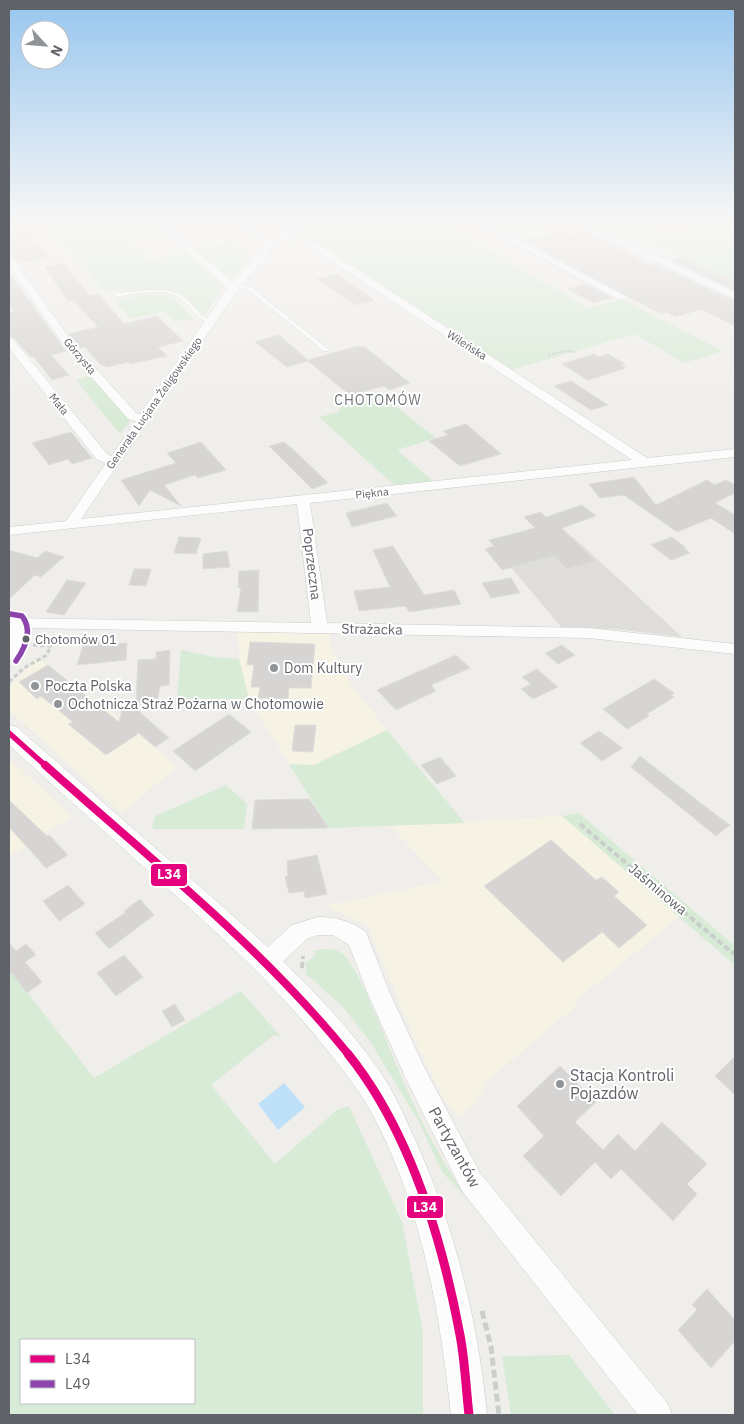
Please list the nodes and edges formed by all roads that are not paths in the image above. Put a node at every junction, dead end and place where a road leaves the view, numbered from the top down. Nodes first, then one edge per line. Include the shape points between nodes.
1 (29, 287) edge
2 (234, 287) edge
3 (242, 287) edge
4 (378, 287) edge
5 (604, 287) edge
6 (717, 287) edge
7 (116, 295) dead end
8 (735, 296) edge
9 (624, 298) dead end
10 (211, 321) junction
11 (9, 341) edge
12 (326, 350) dead end
13 (143, 419) junction
14 (735, 453) edge
15 (114, 461) junction
16 (647, 464) junction
17 (303, 500) junction
18 (70, 525) junction
19 (9, 531) edge
20 (13, 624) edge
21 (320, 629) junction
22 (735, 649) edge
23 (9, 656) edge
24 (9, 733) edge
25 (267, 962) junction
26 (469, 1415) edge
27 (657, 1415) edge

1 - 13 street, Górzysta via 70,346 132,416
2 - 10 street, Generała Lucjana Żeligowskiego
3 - 12 lane via 250,289
4 - 16 street, Wileńska
5 - 9 street
6 - 8 street
7 - 10 lane via 175,294 199,317
10 - 13 street, Generała Lucjana Żeligowskiego
11 - 15 street, Mała via 102,458
13 - 15 street, Generała Lucjana Żeligowskiego
14 - 16 street, Piękna
15 - 18 street, Generała Lucjana Żeligowskiego
16 - 17 street, Piękna
17 - 18 street, Piękna
17 - 21 street, Poprzeczna
18 - 19 street, Piękna
20 - 21 street, Strażacka
20 - 23 street via 17,645
21 - 22 street, Strażacka via 597,633
24 - 25 street
25 - 26 street via 320,1019 368,1079 401,1142 445,1267 460,1337
25 - 27 street, Partyzantów via 300,932 318,926 334,926 358,940 415,1073 471,1182

